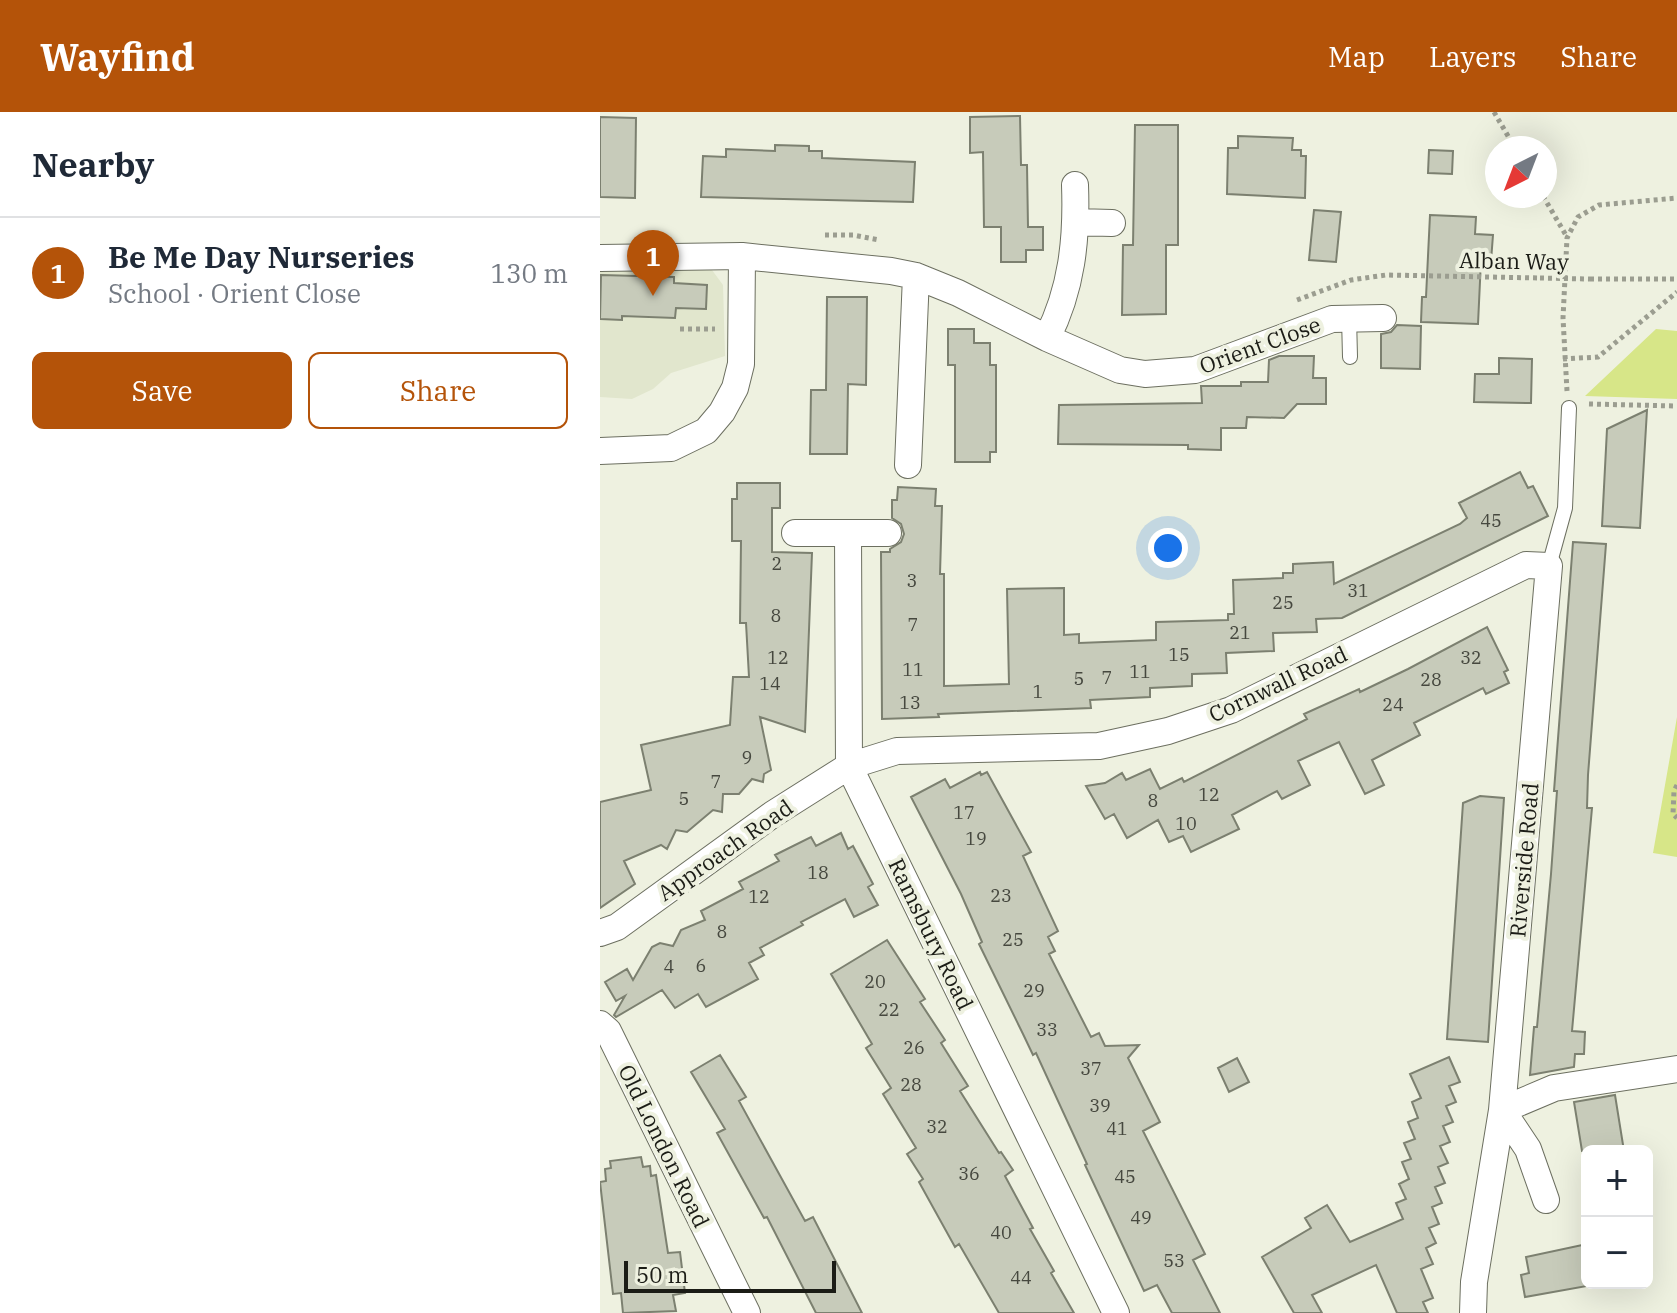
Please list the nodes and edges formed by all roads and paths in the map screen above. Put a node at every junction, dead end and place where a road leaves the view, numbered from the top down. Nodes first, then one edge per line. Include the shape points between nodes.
1 (1494, 112) edge
2 (1508, 136) edge
3 (1075, 185) dead end
4 (1677, 198) edge
5 (1550, 208) edge
6 (1076, 222) junction
7 (1112, 223) dead end
8 (1567, 238) junction
9 (742, 256) junction
10 (600, 258) edge
11 (916, 276) junction
12 (1677, 279) edge
13 (1677, 292) edge
14 (1294, 302) dead end
15 (1349, 317) junction
16 (1383, 318) dead end
17 (741, 328) junction
18 (680, 329) dead end
19 (1047, 338) junction
20 (1350, 357) dead end
21 (1563, 359) junction
22 (1677, 406) edge
23 (1569, 408) junction
24 (605, 454) edge
25 (908, 465) dead end
26 (795, 533) dead end
27 (848, 533) junction
28 (888, 533) dead end
29 (1549, 566) junction
30 (849, 766) junction
31 (1677, 785) edge
32 (1677, 818) edge
33 (600, 933) edge
34 (600, 1024) edge
35 (1677, 1069) edge
36 (1502, 1110) junction
37 (1546, 1200) dead end
38 (747, 1313) edge
39 (1116, 1313) edge
40 (1473, 1313) edge

1 - 2 path
3 - 6 street
4 - 8 path via 1599,205 1578,217
5 - 8 path
6 - 7 street
6 - 19 street via 1069,278
8 - 21 path
9 - 10 street, Orient Close
9 - 11 street, Orient Close
9 - 17 street
11 - 19 street, Orient Close
11 - 25 street
12 - 14 path, Alban Way, bridge via 1386,275 1351,280
13 - 21 path via 1598,357
15 - 16 street, Orient Close
15 - 19 street, Orient Close via 1306,327 1205,367 1168,374 1120,370
15 - 20 lane
17 - 18 path
17 - 24 street via 735,388 706,431 671,448
21 - 23 path
22 - 23 path
23 - 29 lane, Riverside Road via 1565,508
26 - 27 street
27 - 28 street
27 - 30 street, Ramsbury Road
29 - 30 street, Cornwall Road via 1526,565 1231,710 1168,731 1099,746 897,751
29 - 36 street, Riverside Road
30 - 33 street, Approach Road via 617,927
30 - 39 street, Ramsbury Road
31 - 32 path
34 - 38 street, Old London Road
35 - 36 street via 1554,1088
36 - 37 street via 1528,1149
36 - 40 street, Riverside Road

